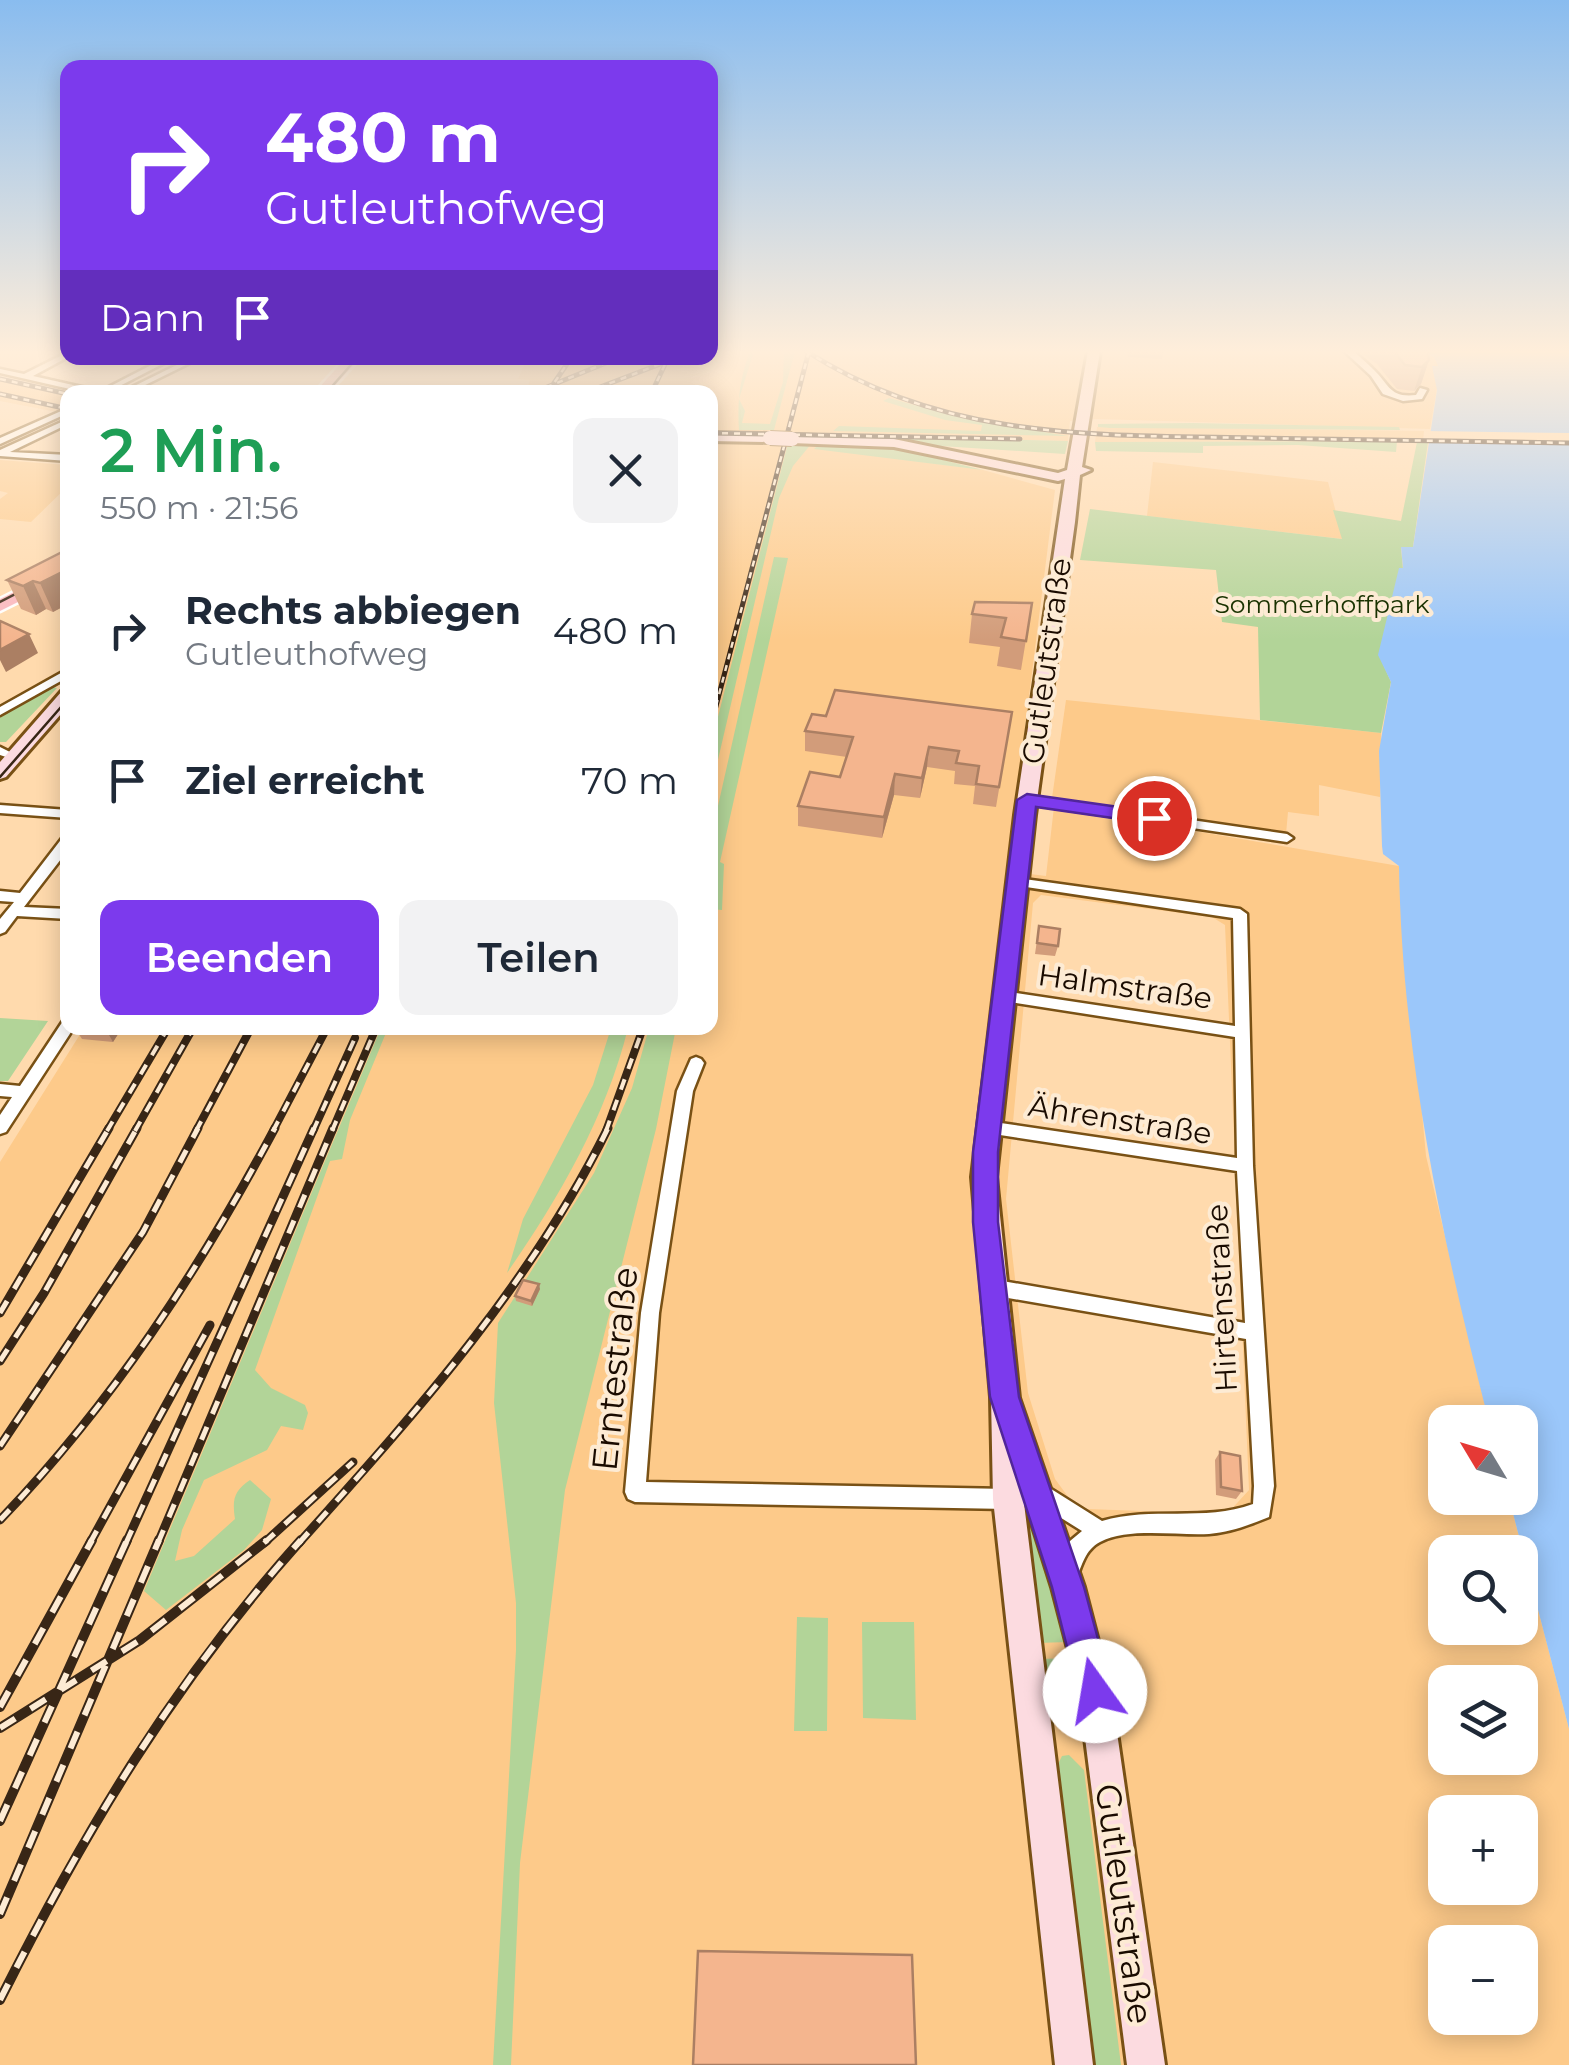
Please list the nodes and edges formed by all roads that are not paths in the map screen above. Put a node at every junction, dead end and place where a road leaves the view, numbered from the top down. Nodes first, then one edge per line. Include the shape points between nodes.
1 (913, 447) edge
2 (1079, 447) edge
3 (0, 453) edge
4 (60, 457) edge
5 (1072, 481) junction
6 (60, 564) edge
7 (60, 574) edge
8 (0, 596) edge
9 (0, 606) edge
10 (60, 677) edge
11 (60, 704) edge
12 (0, 712) edge
13 (0, 773) edge
14 (1027, 800) junction
15 (0, 809) edge
16 (60, 813) edge
17 (1287, 838) dead end
18 (60, 851) edge
19 (1017, 882) junction
20 (0, 896) edge
21 (24, 898) junction
22 (14, 911) junction
23 (60, 914) edge
24 (0, 929) edge
25 (1003, 996) junction
26 (1240, 1032) junction
27 (61, 1035) edge
28 (696, 1063) dead end
29 (0, 1090) edge
30 (23, 1092) junction
31 (988, 1127) junction
32 (0, 1128) edge
33 (1245, 1166) junction
34 (991, 1287) junction
35 (1253, 1332) junction
36 (1022, 1495) junction
37 (1097, 1528) junction
38 (1068, 1587) junction
39 (1074, 2065) edge
40 (1146, 2065) edge

1 - 5 main road, bridge
2 - 5 main road
3 - 4 street
5 - 14 main road, Gutleutstraße
6 - 8 main road
7 - 9 main road
10 - 12 street
11 - 13 main road
14 - 17 street
14 - 19 main road, Gutleutstraße
15 - 16 street
18 - 21 street
19 - 25 main road, Gutleutstraße
19 - 26 street, Hirtenstraße via 1240,914
20 - 21 street
21 - 22 street
22 - 23 street
22 - 24 street
25 - 26 street, Halmstraße
25 - 31 main road, Gutleutstraße
26 - 33 street, Hirtenstraße
27 - 30 street
28 - 36 street, Erntestraße via 684,1092 650,1313 635,1492
29 - 30 street
30 - 32 street
31 - 33 street, Ährenstraße
31 - 34 main road, Gutleutstraße
33 - 35 street, Hirtenstraße
34 - 35 street
34 - 36 main road, Gutleutstraße
35 - 37 street, Hirtenstraße via 1262,1510 1213,1527
36 - 37 street
36 - 38 main road, Gutleutstraße
36 - 39 main road, Gutleutstraße
37 - 38 street via 1081,1540
38 - 40 main road, Gutleutstraße via 1095,1691

